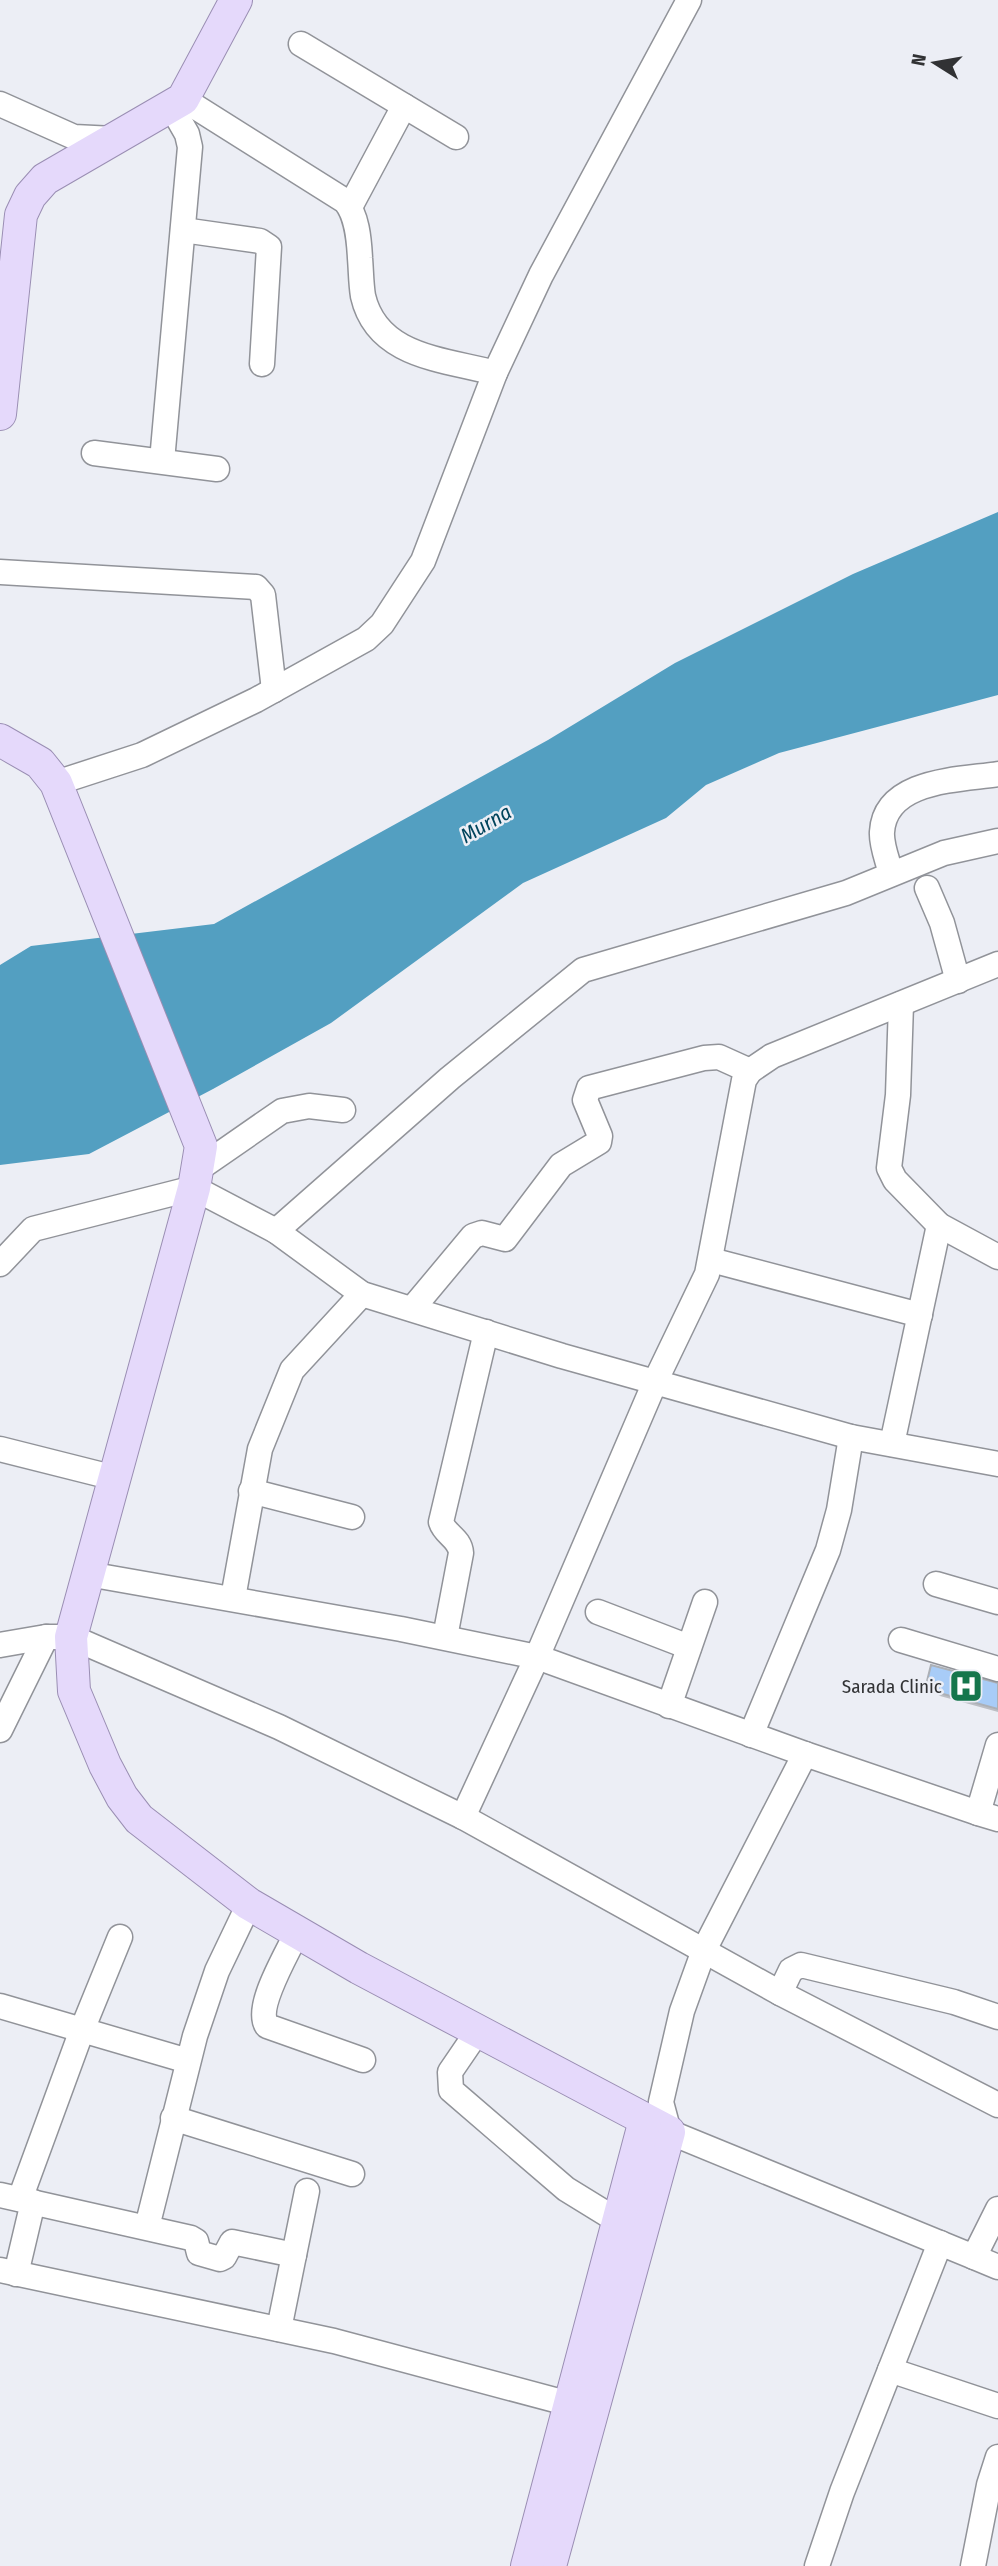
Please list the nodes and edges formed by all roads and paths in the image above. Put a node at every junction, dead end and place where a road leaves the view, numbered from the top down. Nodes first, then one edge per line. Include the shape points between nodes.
1 (236, 0) edge
2 (689, 0) edge
3 (300, 44) dead end
4 (177, 103) junction
5 (0, 104) edge
6 (404, 106) junction
7 (456, 137) dead end
8 (117, 139) junction
9 (350, 207) junction
10 (183, 230) junction
11 (5, 322) edge
12 (262, 364) dead end
13 (495, 373) junction
14 (0, 414) edge
15 (94, 453) dead end
16 (162, 461) junction
17 (217, 468) dead end
18 (0, 572) edge
19 (274, 690) junction
20 (0, 740) edge
21 (998, 774) edge
22 (56, 783) junction
23 (998, 841) edge
24 (891, 874) junction
25 (927, 888) dead end
26 (998, 964) edge
27 (958, 981) junction
28 (901, 1004) junction
29 (750, 1071) junction
30 (343, 1110) dead end
31 (198, 1168) junction
32 (939, 1225) junction
33 (276, 1231) junction
34 (998, 1257) edge
35 (711, 1260) junction
36 (0, 1264) edge
37 (362, 1294) junction
38 (412, 1310) junction
39 (920, 1315) junction
40 (486, 1332) junction
41 (655, 1382) junction
42 (851, 1437) junction
43 (892, 1444) junction
44 (0, 1449) edge
45 (998, 1464) edge
46 (115, 1478) junction
47 (251, 1492) junction
48 (352, 1517) dead end
49 (88, 1574) junction
50 (936, 1584) dead end
51 (233, 1598) junction
52 (705, 1602) dead end
53 (998, 1602) edge
54 (598, 1612) dead end
55 (58, 1637) junction
56 (444, 1637) junction
57 (901, 1640) dead end
58 (0, 1645) edge
59 (690, 1647) junction
60 (537, 1657) junction
61 (998, 1669) edge
62 (669, 1706) junction
63 (0, 1730) edge
64 (751, 1735) junction
65 (998, 1746) edge
66 (805, 1754) junction
67 (988, 1816) edge
68 (463, 1817) junction
69 (248, 1904) junction
70 (298, 1932) junction
71 (120, 1937) dead end
72 (704, 1950) junction
73 (780, 1993) junction
74 (0, 2006) edge
75 (998, 2017) edge
76 (82, 2030) junction
77 (478, 2031) junction
78 (363, 2060) dead end
79 (188, 2061) junction
80 (998, 2105) edge
81 (173, 2118) junction
82 (658, 2118) junction
83 (352, 2174) dead end
84 (307, 2191) dead end
85 (18, 2199) edge
86 (998, 2208) edge
87 (618, 2221) junction
88 (147, 2227) junction
89 (940, 2243) junction
90 (294, 2255) junction
91 (974, 2257) junction
92 (998, 2267) edge
93 (8, 2272) edge
94 (279, 2329) junction
95 (890, 2370) junction
96 (569, 2404) junction
97 (998, 2406) edge
98 (998, 2457) edge
99 (527, 2566) edge
100 (550, 2566) edge
101 (817, 2566) edge
102 (973, 2566) edge

1 - 4 main road
2 - 13 street via 541,275
3 - 6 street
4 - 8 main road
4 - 9 street via 334,192
4 - 10 street via 190,147
5 - 8 street via 74,137
6 - 7 street
6 - 9 street
8 - 11 main road via 45,179 30,196 21,215
9 - 13 street via 360,247 363,295 380,332 396,345
10 - 12 street via 260,241 269,247
10 - 16 street
11 - 14 main road
13 - 19 street via 423,561 399,601 366,639
15 - 16 street
16 - 17 street
18 - 19 street via 256,587 263,595
19 - 22 street via 142,755
20 - 22 main road via 40,763
21 - 24 street via 917,788 898,798 882,828
22 - 31 main road via 92,869
23 - 24 street via 944,853
24 - 33 street via 846,893 595,964 450,1078
25 - 27 street
26 - 27 street
27 - 28 street
28 - 29 street via 772,1056
28 - 32 street via 898,1095 889,1168
29 - 35 street via 744,1080
29 - 38 street via 719,1057 704,1058 589,1088 585,1100 599,1142 561,1165 505,1239 482,1233 472,1236
30 - 31 street via 309,1106 282,1111
31 - 33 street
31 - 36 street via 33,1229
31 - 46 main road
32 - 34 street
32 - 39 street
33 - 37 street
35 - 39 street
35 - 41 street
37 - 38 street
37 - 47 street via 292,1370 260,1449
38 - 40 street
39 - 43 street
40 - 41 street
40 - 56 street via 441,1522 458,1541 461,1553
41 - 42 street
41 - 60 street
42 - 43 street
42 - 64 street via 828,1550
43 - 45 street
44 - 46 street
46 - 49 main road
47 - 48 street
47 - 51 street
49 - 51 street
49 - 55 main road
50 - 53 street
51 - 56 street
52 - 59 street
54 - 59 street
55 - 58 street
55 - 63 street
55 - 68 street via 279,1727
55 - 69 main road via 74,1691 122,1797 139,1819
56 - 60 street
57 - 61 street
59 - 62 street
60 - 62 street
60 - 68 street
62 - 64 street
64 - 66 street
65 - 67 street
66 - 67 street
66 - 72 street
68 - 72 street
69 - 70 main road
69 - 79 street via 217,1971
70 - 77 main road
70 - 78 street via 262,2008 264,2022
71 - 76 street
72 - 73 street
72 - 82 street via 682,2011
73 - 75 street via 792,1970 801,1965
73 - 80 street
74 - 76 street
76 - 79 street
76 - 85 street
77 - 82 main road
77 - 87 street via 450,2072 452,2090 566,2189
79 - 81 street
81 - 83 street
81 - 88 street
82 - 87 main road
82 - 89 street
82 - 100 main road
84 - 90 street
85 - 88 street
85 - 93 street
86 - 91 street
87 - 96 main road
88 - 90 street via 194,2239 201,2254 220,2259 232,2242
89 - 91 street
89 - 95 street
90 - 94 street
91 - 92 street
93 - 94 street
94 - 96 street
95 - 97 street
95 - 101 street
96 - 99 main road
98 - 102 street

